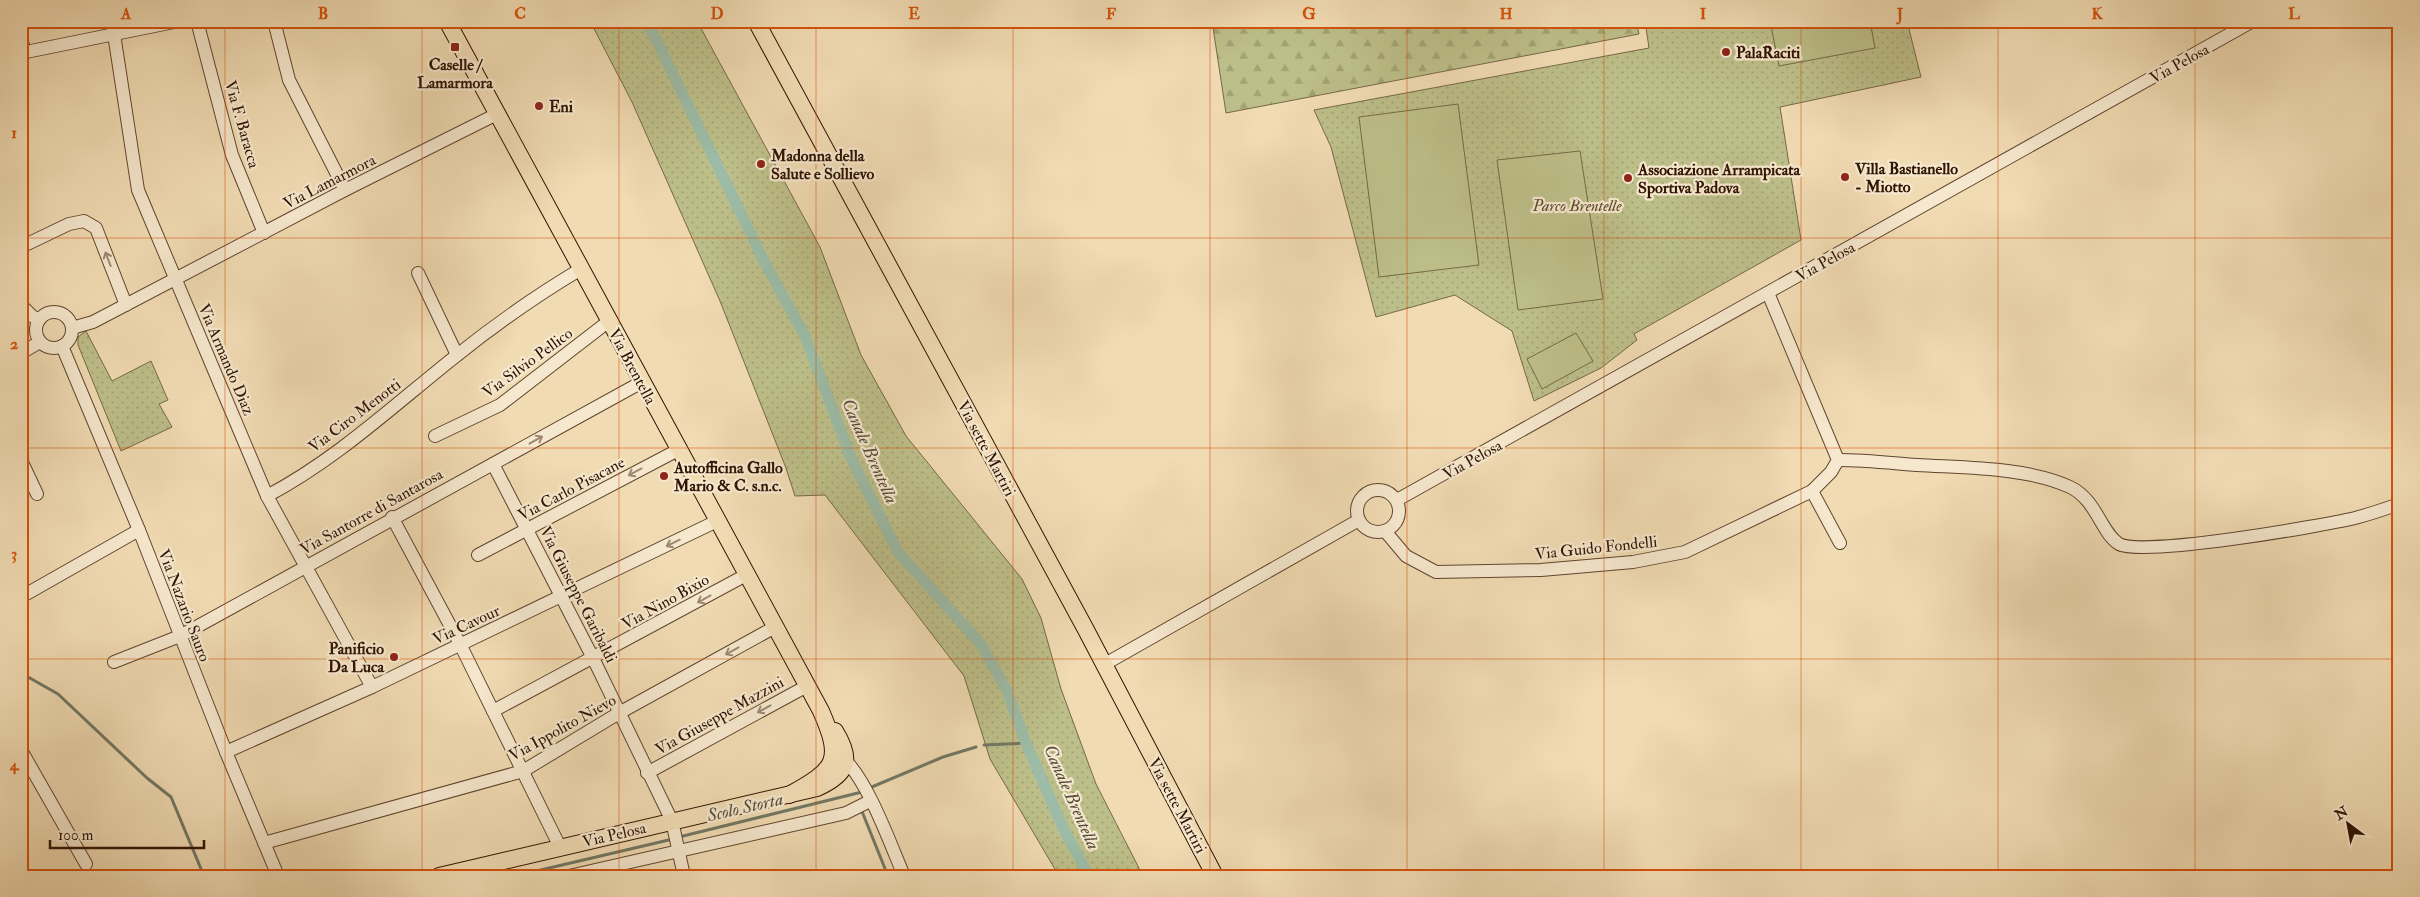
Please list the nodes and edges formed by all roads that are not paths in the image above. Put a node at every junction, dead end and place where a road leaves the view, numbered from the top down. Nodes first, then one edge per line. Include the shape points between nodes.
1 (179, 21) edge
2 (197, 21) edge
3 (274, 21) edge
4 (447, 21) edge
5 (756, 21) edge
6 (2253, 21) edge
7 (113, 28) edge
8 (21, 38) edge
9 (23, 53) edge
10 (498, 114) junction
11 (344, 190) junction
12 (264, 234) junction
13 (21, 247) edge
14 (581, 269) junction
15 (418, 273) dead end
16 (176, 278) junction
17 (1768, 293) junction
18 (126, 304) junction
19 (21, 305) edge
20 (39, 320) junction
21 (609, 321) junction
22 (72, 328) junction
23 (40, 342) junction
24 (62, 346) junction
25 (22, 352) edge
26 (457, 355) junction
27 (642, 382) junction
28 (435, 436) dead end
29 (678, 450) junction
30 (21, 460) edge
31 (1838, 460) junction
32 (493, 464) junction
33 (1812, 491) junction
34 (37, 494) dead end
35 (267, 496) junction
36 (1397, 500) junction
37 (2399, 504) edge
38 (392, 517) junction
39 (1359, 520) junction
40 (717, 521) junction
41 (139, 530) junction
42 (528, 530) junction
43 (1385, 531) junction
44 (1840, 544) dead end
45 (478, 554) dead end
46 (304, 567) junction
47 (746, 575) junction
48 (21, 597) edge
49 (562, 597) junction
50 (775, 627) junction
51 (180, 636) junction
52 (460, 644) junction
53 (594, 658) junction
54 (114, 662) dead end
55 (1105, 664) junction
56 (807, 686) junction
57 (372, 688) junction
58 (493, 711) junction
59 (821, 711) junction
60 (619, 713) junction
61 (834, 746) junction
62 (21, 750) edge
63 (226, 752) junction
64 (846, 760) junction
65 (826, 768) junction
66 (523, 771) junction
67 (647, 773) junction
68 (817, 788) junction
69 (864, 792) junction
70 (789, 795) junction
71 (672, 824) junction
72 (264, 843) junction
73 (560, 847) junction
74 (678, 850) junction
75 (86, 864) dead end
76 (442, 875) edge
77 (278, 876) edge
78 (569, 876) edge
79 (684, 876) edge
80 (904, 876) edge
81 (1215, 876) edge

1 - 7 street
2 - 12 street, Via F. Baracca via 232,155
3 - 11 street via 289,80
4 - 10 main road, Via Brentella
5 - 55 main road, Via sette Martiri
6 - 17 street, Via Pelosa
7 - 9 street
7 - 16 street, Via Armando Diaz via 138,190
8 - 9 street
10 - 11 street, Via Lamarmora
10 - 14 main road, Via Brentella
11 - 12 street, Via Lamarmora
12 - 16 street, Via Lamarmora
18 -> 13 street via 96,228 84,221 69,224
14 - 21 main road, Via Brentella
14 - 26 street, Via Ciro Menotti via 534,297
15 - 26 street
16 - 18 street
16 - 35 street, Via Armando Diaz
17 - 31 street
17 - 36 street, Via Pelosa
18 - 22 street via 93,322
19 - 20 street
20 - 22 street via 49,313 61,314
20 - 23 street via 36,333
21 - 27 main road, Via Brentella
21 - 28 street, Via Silvio Pellico via 500,405
22 - 24 street via 70,339
23 - 24 street via 50,348
23 - 25 street
24 - 41 street, Via Nazario Sauro
26 - 35 street, Via Ciro Menotti via 339,451
27 - 29 main road, Via Brentella
32 -> 27 street, Via Santorre di Santarosa
29 - 40 main road, Via Brentella
29 -> 42 street, Via Carlo Pisacane
30 - 34 street
31 - 33 street, Via Guido Fondelli
31 - 37 street via 1994,471 2047,479 2084,497 2119,544 2133,546 2213,542 2355,518
32 - 38 street, Via Santorre di Santarosa
32 - 42 street, Via Giuseppe Garibaldi
33 - 43 street, Via Guido Fondelli via 1685,552 1633,562 1541,570 1436,572 1406,556
33 - 44 street
35 - 46 street, Via Armando Diaz
36 - 39 street via 1381,490 1367,493 1357,507
36 - 43 street via 1398,517
38 - 46 street, Via Santorre di Santarosa
38 - 52 street
39 - 43 street via 1368,530
39 - 55 street
40 - 47 main road, Via Brentella
40 -> 49 street, Via Cavour
41 - 48 street
41 - 51 street, Via Nazario Sauro
42 - 45 street, Via Carlo Pisacane
42 - 49 street, Via Giuseppe Garibaldi
46 - 51 street, Via Santorre di Santarosa
46 - 57 street, Via Armando Diaz
47 - 50 main road, Via Brentella
47 -> 53 street, Via Nino Bixio
49 - 52 street, Via Cavour
49 - 53 street, Via Giuseppe Garibaldi
50 - 56 main road, Via Brentella
50 -> 60 street, Via Ippolito Nievo
51 - 54 street, Via Santorre di Santarosa
51 - 63 street, Via Nazario Sauro
52 - 57 street, Via Cavour
52 - 58 street
53 - 58 street, Via Nino Bixio
53 - 60 street, Via Giuseppe Garibaldi
55 - 81 main road, Via sette Martiri
56 - 59 main road, Via Brentella
56 -> 67 street, Via Giuseppe Mazzini
57 - 63 street, Via Cavour
58 - 66 street
59 - 61 main road
59 - 64 main road via 841,741
60 - 66 street, Via Ippolito Nievo
60 - 67 street, Via Giuseppe Garibaldi
61 - 64 street
61 - 65 main road via 833,757
62 - 75 street
63 - 72 street, Via Nazario Sauro
64 - 65 street, Via Pelosa
64 - 68 main road, Via Pelosa via 840,774
64 - 69 street via 852,765
65 - 70 main road, Via Pelosa
66 - 72 street, Via Ippolito Nievo
66 - 73 street
67 - 71 street, Via Giuseppe Garibaldi
68 - 69 street, Via Pelosa
68 - 70 main road, Via Pelosa
69 - 74 street, Via Pelosa via 853,810 846,813
69 - 80 street
70 - 71 main road, Via Pelosa
71 - 73 main road, Via Pelosa
71 - 74 street, Via Giuseppe Garibaldi
72 - 77 street, Via Nazario Sauro
73 - 76 main road, Via Pelosa
74 - 78 street, Via Pelosa
74 - 79 street, Via Giuseppe Garibaldi

